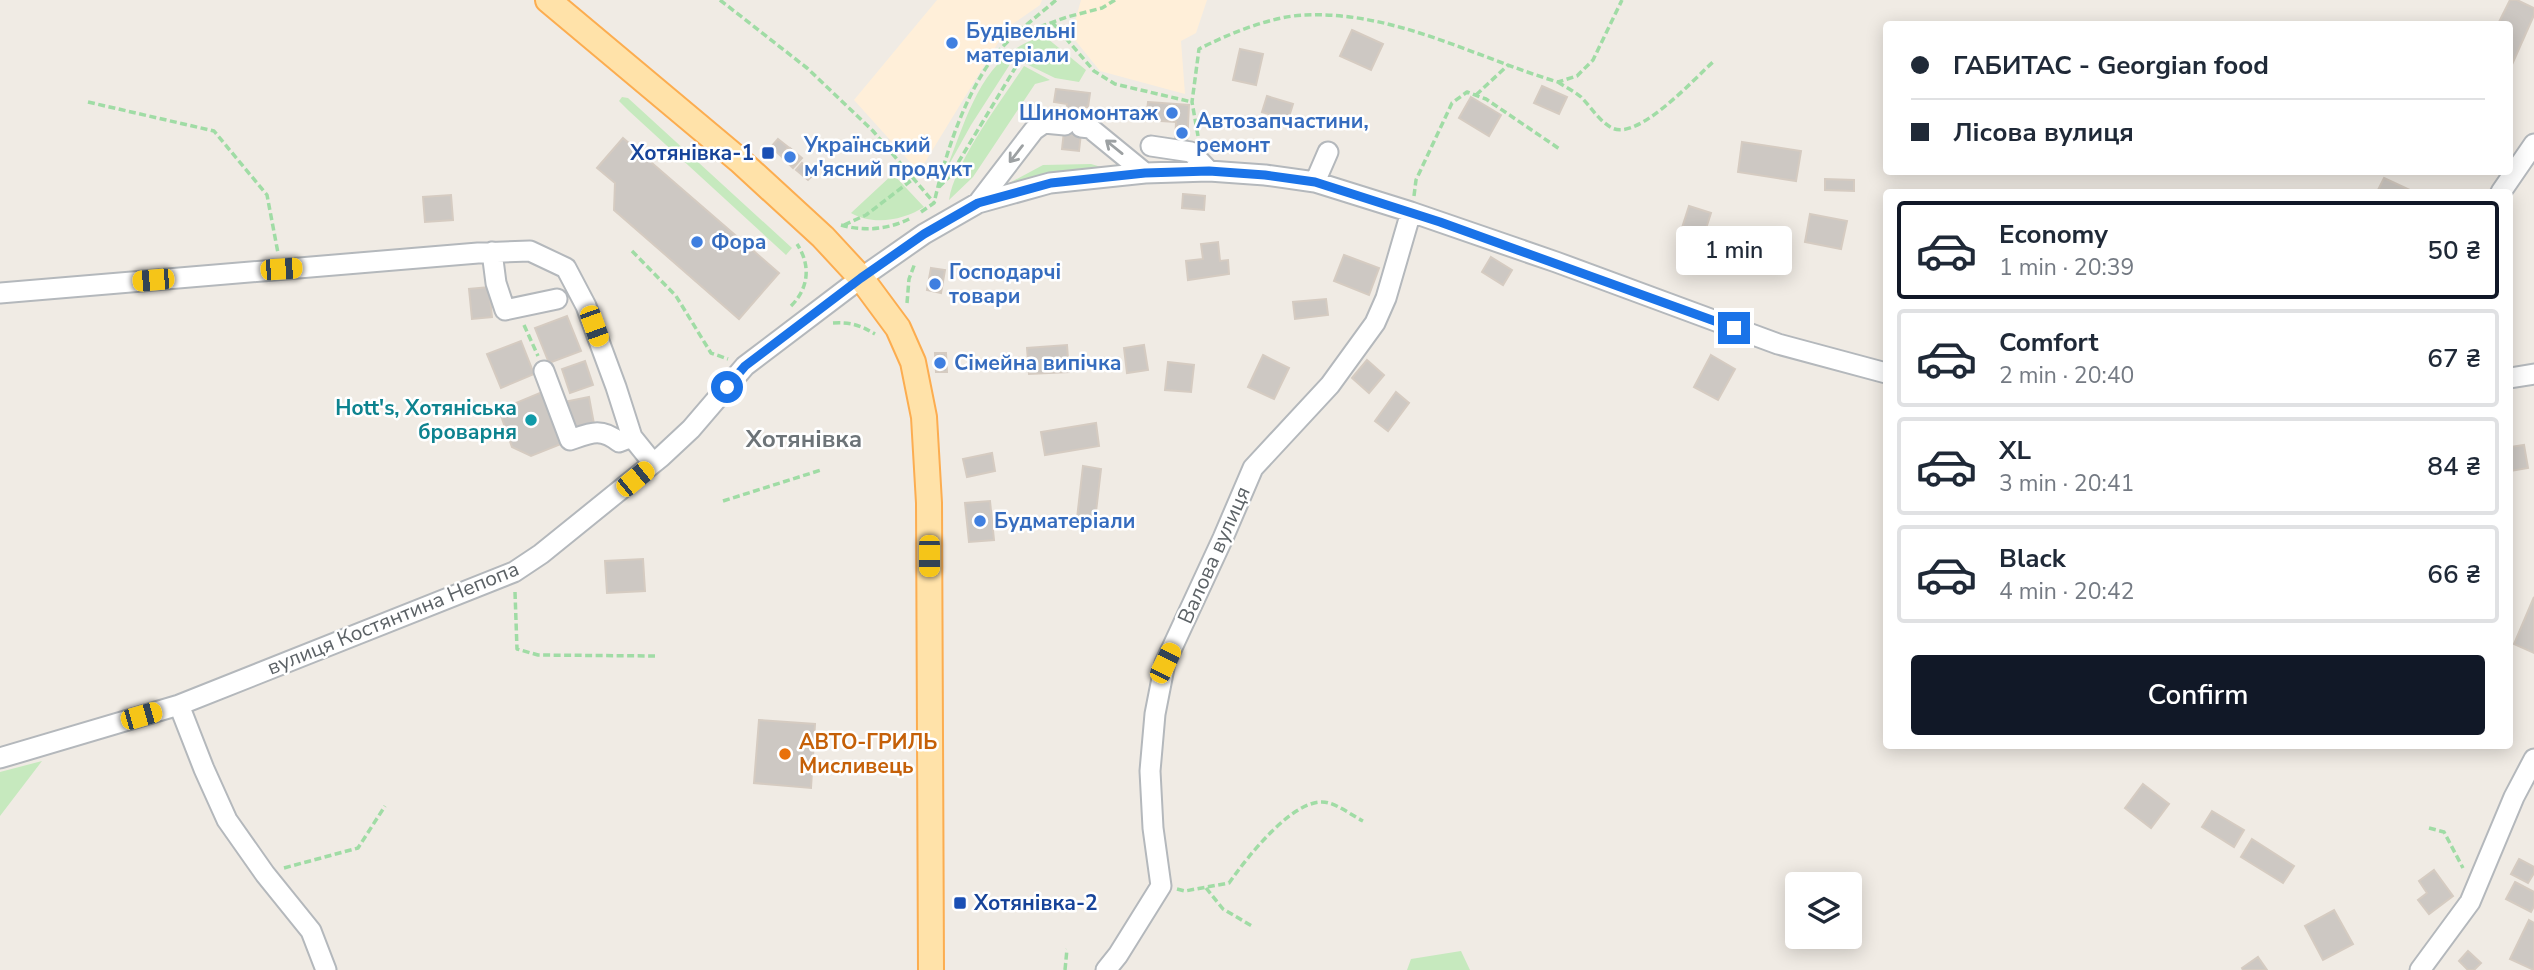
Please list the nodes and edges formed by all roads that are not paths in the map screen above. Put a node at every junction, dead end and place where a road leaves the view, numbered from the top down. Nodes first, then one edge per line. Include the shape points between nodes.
1 (548, 0) edge
2 (2534, 144) edge
3 (1151, 146) dead end
4 (1328, 152) dead end
5 (1209, 171) junction
6 (1145, 173) junction
7 (2513, 175) edge
8 (1315, 182) junction
9 (978, 203) junction
10 (1411, 212) junction
11 (492, 252) junction
12 (861, 278) junction
13 (0, 293) edge
14 (557, 299) dead end
15 (544, 371) road end
16 (1883, 372) edge
17 (2534, 374) edge
18 (2513, 378) edge
19 (632, 437) junction
20 (653, 464) junction
21 (179, 705) junction
22 (0, 758) edge
23 (2534, 759) edge
24 (326, 970) edge
25 (931, 970) edge
26 (1106, 970) edge
27 (2420, 970) edge

1 - 12 main road via 758,177
2 - 7 street
3 - 5 street via 1191,152
4 - 8 street
5 - 6 street
5 - 8 street
6 - 9 street via 1051,183
6 -> 9 street via 1090,128 1044,123
8 - 10 street
9 - 12 street, вулиця Костянтина Непопа
10 - 16 street via 1778,344
10 - 26 street, Валова вулиця via 1375,323 1330,385 1253,468 1165,663 1150,771 1161,886
11 - 13 street
11 - 14 street via 505,310
11 - 19 street via 530,251 566,268 586,306
12 - 20 street, вулиця Костянтина Непопа via 745,366 691,429
12 - 25 main road via 908,349 924,417 929,503
15 - 19 street via 570,440 600,432 619,442
17 - 18 street
19 - 20 street
20 - 21 street, вулиця Костянтина Непопа via 514,572
21 - 22 street, вулиця Костянтина Непопа
21 - 24 street via 227,820 312,931
23 - 27 street via 2470,902

